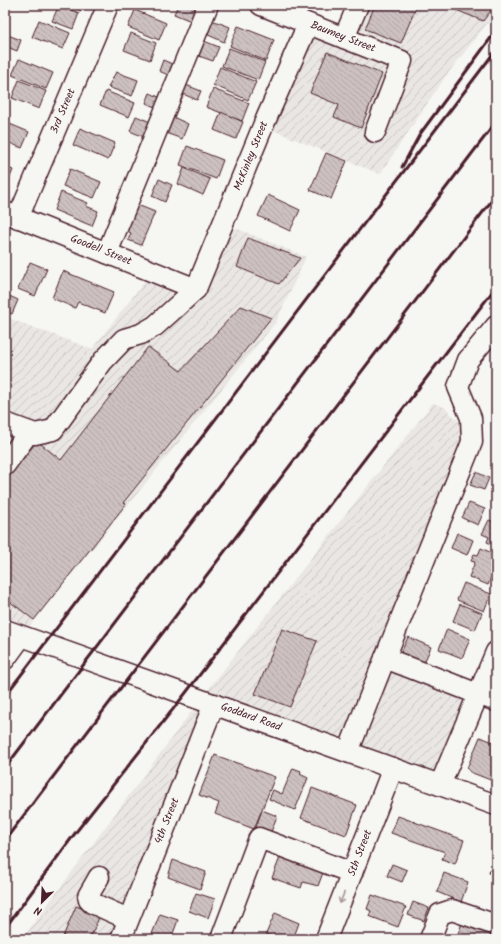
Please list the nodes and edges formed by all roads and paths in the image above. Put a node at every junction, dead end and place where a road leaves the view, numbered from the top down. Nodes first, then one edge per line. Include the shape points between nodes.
1 (108, 5) edge
2 (208, 5) edge
3 (261, 5) edge
4 (358, 5) edge
5 (308, 24) junction
6 (344, 38) junction
7 (375, 132) dead end
8 (12, 215) edge
9 (107, 253) junction
10 (196, 289) junction
11 (496, 326) edge
12 (5, 423) edge
13 (32, 433) junction
14 (5, 465) edge
15 (13, 633) edge
16 (496, 652) edge
17 (385, 658) junction
18 (5, 659) edge
19 (487, 698) edge
20 (214, 704) junction
21 (348, 752) junction
22 (393, 768) junction
23 (440, 785) junction
24 (496, 805) edge
25 (352, 873) junction
26 (99, 877) dead end
27 (128, 920) junction
28 (496, 925) edge
29 (121, 939) edge
30 (221, 939) edge
31 (326, 939) edge
32 (430, 939) edge

1 - 8 street, 3rd Street
2 - 9 street
3 - 5 street, Baumey Street
4 - 6 street
5 - 6 street, Baumey Street
5 - 10 street, McKinley Street
6 - 7 street, Baumey Street via 402,61
8 - 9 street, Goodell Street
9 - 10 street, Goodell Street
10 - 13 street via 155,326 124,340 103,361 53,430
11 - 17 street via 468,360 458,386 470,418 472,442
12 - 13 street
13 - 14 street
15 - 18 street
15 - 20 street, Goddard Road
16 - 19 street
17 - 19 street
17 - 21 street
19 - 23 street
20 - 21 street, Goddard Road
20 - 27 street, 4th Street
21 - 22 street, Goddard Road
22 - 23 street, Goddard Road
22 - 25 street, 5th Street
23 - 24 street, Goddard Road
25 - 30 street via 260,838
25 -> 31 street, 5th Street
26 - 27 street via 88,896 89,900
27 - 29 street, 4th Street
28 - 32 street via 446,910 440,914

